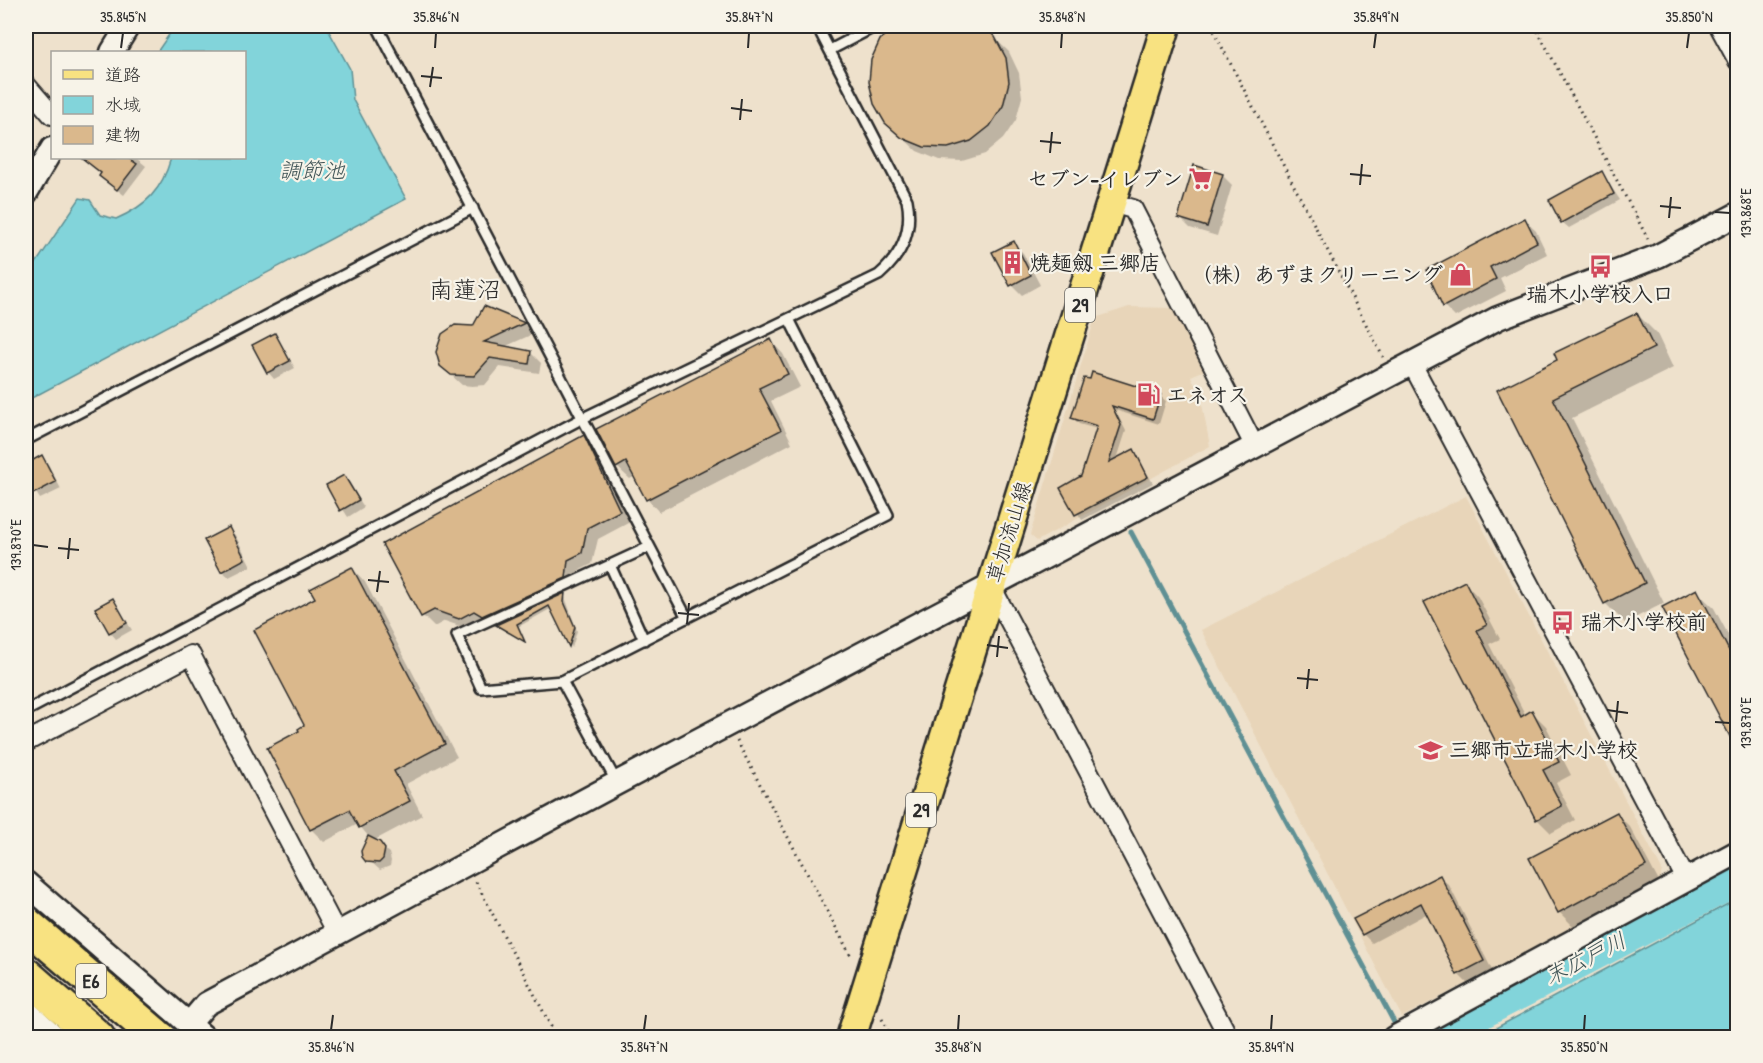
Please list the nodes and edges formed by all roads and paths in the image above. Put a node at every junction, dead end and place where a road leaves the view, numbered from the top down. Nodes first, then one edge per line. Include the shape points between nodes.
1 (128, 26) edge
2 (377, 26) edge
3 (817, 26) edge
4 (876, 26) edge
5 (1166, 26) edge
6 (1211, 26) edge
7 (1535, 26) edge
8 (1719, 26) edge
9 (830, 50) junction
10 (113, 51) edge
11 (1737, 61) edge
12 (26, 86) edge
13 (51, 114) edge
14 (51, 151) edge
15 (26, 193) edge
16 (1112, 203) junction
17 (473, 208) junction
18 (1737, 214) edge
19 (1658, 256) junction
20 (789, 319) junction
21 (1402, 370) junction
22 (581, 418) junction
23 (26, 440) edge
24 (1255, 447) junction
25 (649, 546) junction
26 (610, 565) junction
27 (993, 586) junction
28 (687, 618) junction
29 (644, 640) junction
30 (562, 681) junction
31 (26, 711) edge
32 (729, 724) junction
33 (26, 742) edge
34 (616, 783) junction
35 (1737, 852) edge
36 (466, 865) junction
37 (1686, 879) junction
38 (26, 883) edge
39 (26, 924) edge
40 (338, 935) junction
41 (873, 967) junction
42 (26, 975) edge
43 (26, 1011) edge
44 (183, 1029) edge
45 (56, 1038) edge
46 (98, 1038) edge
47 (142, 1038) edge
48 (557, 1038) edge
49 (851, 1038) edge
50 (1229, 1038) edge
51 (1394, 1038) edge

1 - 10 street
2 - 17 lane
3 - 9 lane
4 - 9 lane
5 - 16 main road, 草加流山線 / 29
6 - 21 path
7 - 19 path
8 - 11 street
9 - 20 lane via 907,200 909,222 895,261 879,275
12 - 13 street
14 - 15 street
16 - 24 street via 1133,209
16 - 27 main road, 草加流山線 / 29
17 - 22 lane
17 - 23 lane
18 - 19 street
19 - 21 street via 1521,308
20 - 22 lane
20 - 28 lane via 888,515
21 - 24 street
21 - 37 street
22 - 25 lane
22 - 31 lane
24 - 27 street
25 - 26 lane
25 - 28 lane
26 - 29 lane
26 - 30 lane via 457,635 481,688
27 - 32 street
27 - 41 main road, 草加流山線 / 29
27 - 50 street
28 - 29 lane
29 - 30 lane
30 - 34 lane
32 - 34 street
32 - 41 path via 851,957
33 - 40 street via 191,656
34 - 36 street
35 - 37 street
36 - 40 street
36 - 48 path
37 - 51 street
38 - 44 street
39 - 44 highway, E6, bridge
40 - 44 street via 201,1006
41 - 49 main road, 草加流山線 / 29
42 - 46 highway, E6
43 - 45 street
44 - 47 street

